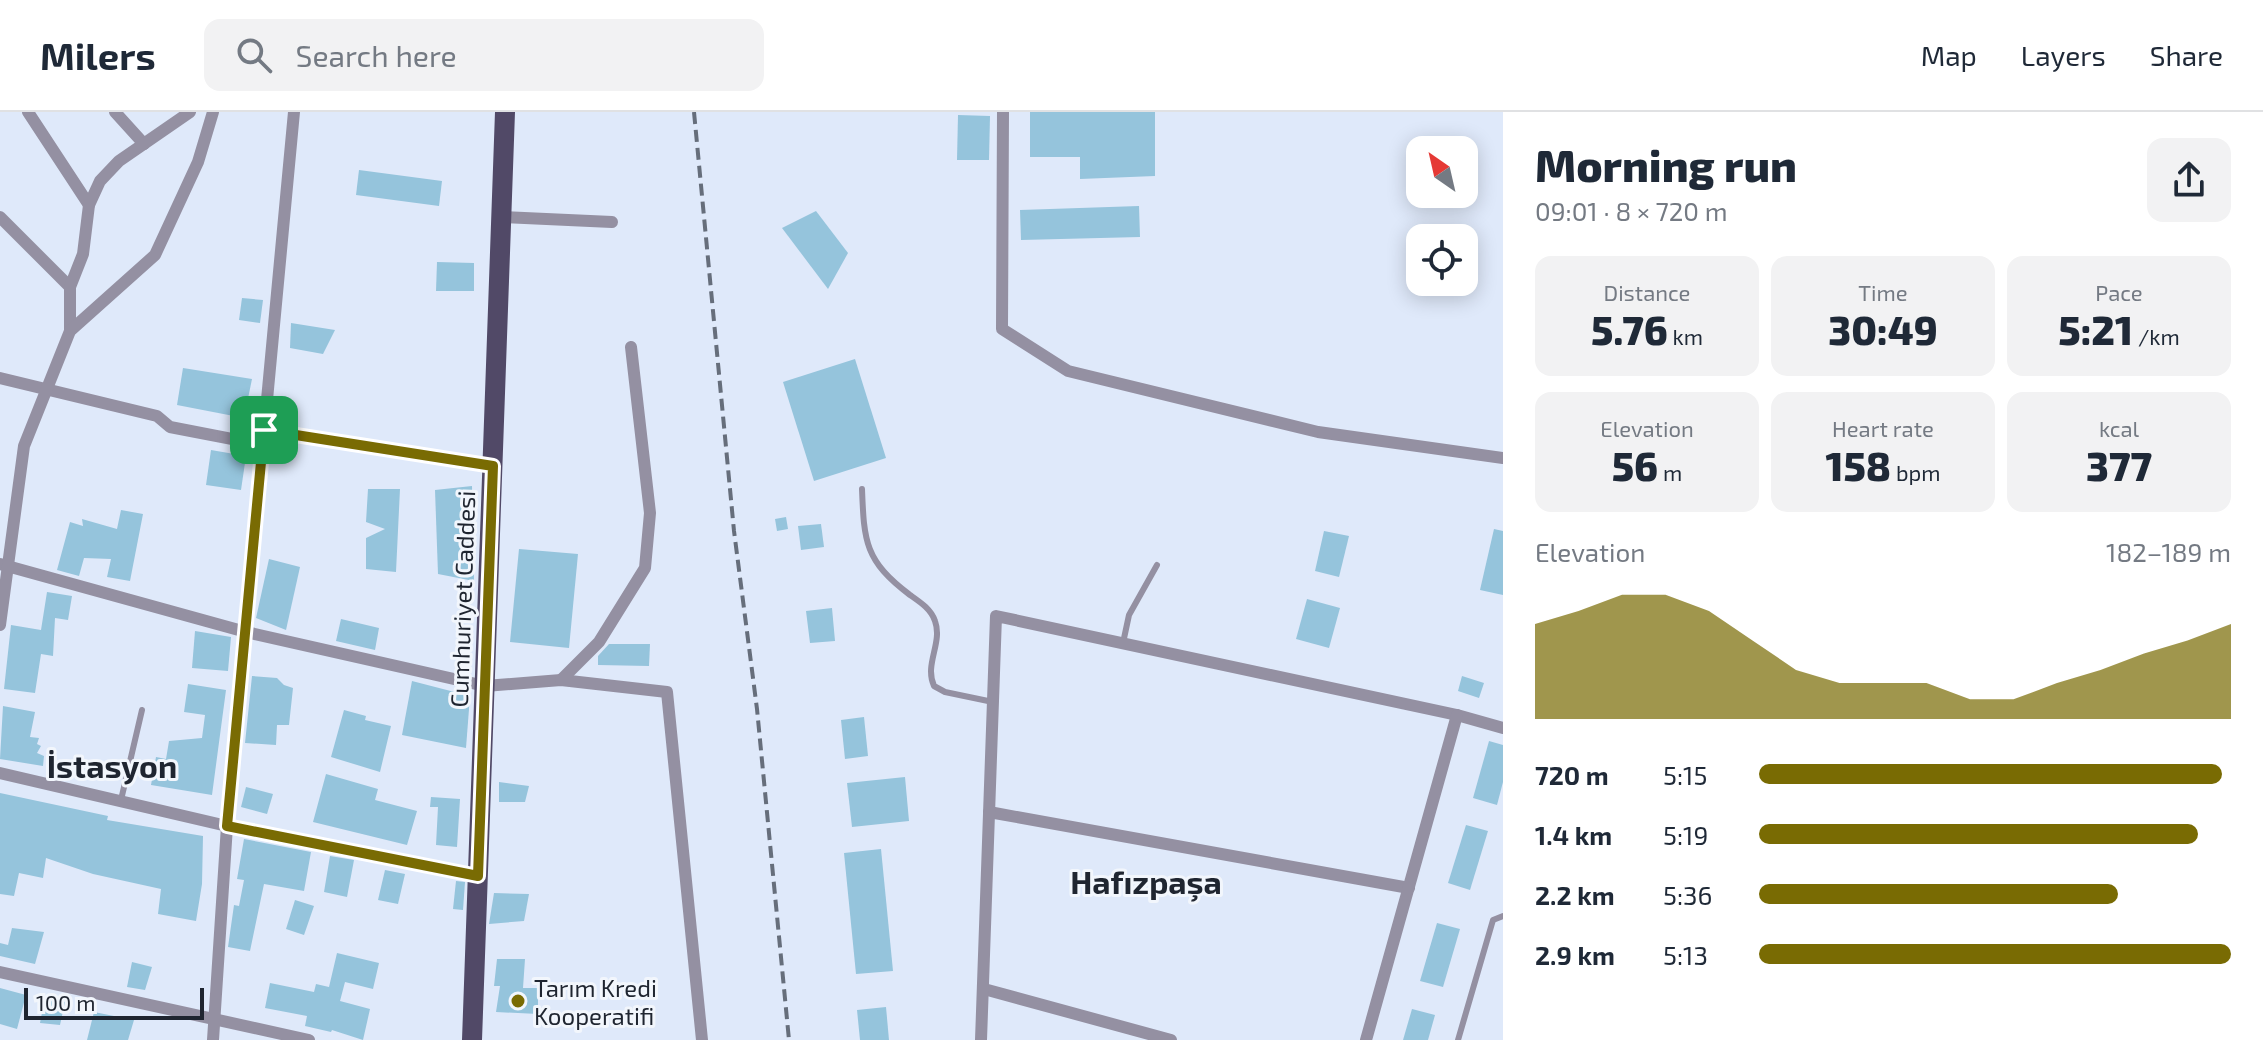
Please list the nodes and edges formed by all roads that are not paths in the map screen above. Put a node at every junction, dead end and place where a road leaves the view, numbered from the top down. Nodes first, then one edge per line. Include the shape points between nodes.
1 (28, 112) edge
2 (115, 112) edge
3 (190, 112) edge
4 (213, 112) edge
5 (294, 112) edge
6 (505, 112) edge
7 (1003, 112) edge
8 (144, 144) junction
9 (89, 205) junction
10 (0, 217) edge
11 (501, 217) junction
12 (612, 222) dead end
13 (70, 287) junction
14 (70, 331) junction
15 (631, 347) dead end
16 (0, 378) edge
17 (47, 389) junction
18 (264, 430) junction
19 (263, 445) junction
20 (1503, 458) edge
21 (493, 466) junction
22 (862, 489) dead end
23 (4, 565) edge
24 (1157, 565) dead end
25 (0, 625) edge
26 (246, 632) junction
27 (1123, 643) junction
28 (561, 680) junction
29 (485, 686) junction
30 (993, 702) junction
31 (142, 710) dead end
32 (1457, 715) junction
33 (1503, 728) edge
34 (0, 773) edge
35 (120, 801) junction
36 (989, 812) junction
37 (227, 826) junction
38 (478, 876) junction
39 (1409, 888) junction
40 (1503, 916) edge
41 (0, 972) edge
42 (984, 989) junction
43 (215, 1020) junction
44 (213, 1040) edge
45 (309, 1040) edge
46 (472, 1040) edge
47 (702, 1040) edge
48 (981, 1040) edge
49 (1171, 1040) edge
50 (1366, 1040) edge
51 (1458, 1040) edge

1 - 9 street
2 - 8 street
3 - 8 street
4 - 14 street via 198,162 155,255
5 - 18 street
6 - 11 main road, Cumhuriyet Caddesi
7 - 20 street via 1002,329 1068,371 1318,432
8 - 9 street via 100,181
9 - 13 street via 83,254
10 - 13 street
11 - 12 street
11 - 21 main road, Cumhuriyet Caddesi
13 - 14 street
14 - 17 street
15 - 28 street via 650,513 645,568 599,642
16 - 17 street
17 - 19 street via 157,416 170,427
17 - 23 street via 24,446
18 - 19 street
18 - 21 street
19 - 26 street
21 - 29 main road, Cumhuriyet Caddesi
22 - 30 lane via 871,555 888,578 934,618 939,634 930,667 934,686
23 - 25 street
23 - 26 street
24 - 27 lane via 1129,615
26 - 29 street
26 - 37 street
27 - 30 street via 996,616
27 - 32 street
28 - 29 street
28 - 47 street via 667,692
29 - 38 main road, Cumhuriyet Caddesi
30 - 36 street
31 - 35 lane
32 - 33 street
32 - 39 street
34 - 35 street
35 - 37 street
36 - 39 street
36 - 42 street
37 - 38 street
37 - 43 street
38 - 46 main road, Cumhuriyet Caddesi
39 - 50 street
40 - 51 lane via 1493,920
41 - 43 street
42 - 48 street
42 - 49 street
43 - 44 street
43 - 45 street

